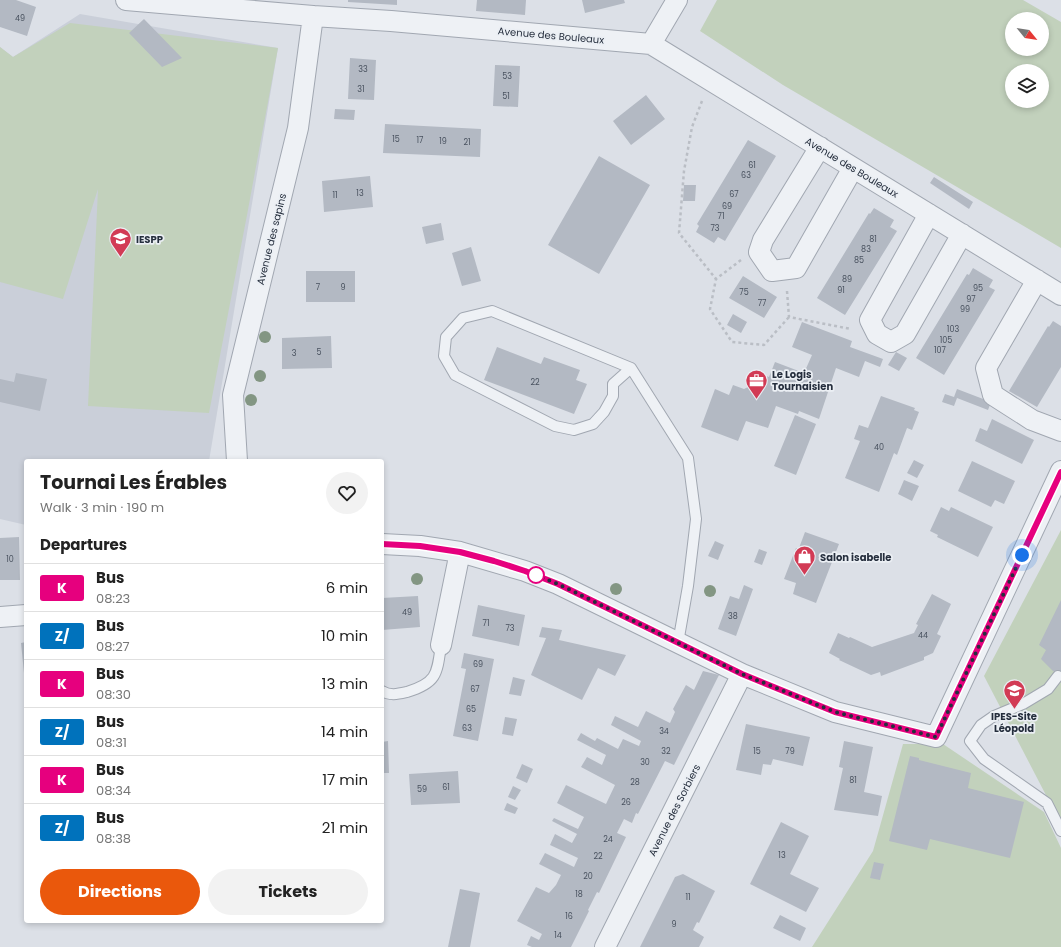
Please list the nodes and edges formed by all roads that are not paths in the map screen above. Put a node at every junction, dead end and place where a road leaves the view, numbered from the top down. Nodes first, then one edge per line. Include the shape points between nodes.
1 (126, 0) edge
2 (677, 0) edge
3 (282, 6) edge
4 (313, 16) junction
5 (652, 44) junction
6 (820, 147) junction
7 (853, 168) junction
8 (930, 214) junction
9 (962, 234) junction
10 (1037, 280) junction
11 (1061, 295) edge
12 (631, 368) junction
13 (1061, 431) edge
14 (237, 459) edge
15 (1061, 472) edge
16 (384, 544) edge
17 (460, 552) junction
18 (24, 615) edge
19 (0, 617) edge
20 (678, 643) junction
21 (441, 646) joint
22 (742, 674) junction
23 (1058, 676) dead end
24 (384, 692) edge
25 (1061, 831) edge
26 (605, 947) edge

1 - 3 street, Avenue des Bouleaux
2 - 5 street
3 - 4 street, Avenue des Bouleaux
4 - 5 street, Avenue des Bouleaux
4 - 14 street, Avenue des sapins via 298,128 232,395
5 - 6 street, Avenue des Bouleaux
6 - 7 street, Avenue des Bouleaux
6 - 7 street via 763,240 759,252 772,271 796,268
7 - 8 street, Avenue des Bouleaux
8 - 9 street, Avenue des Bouleaux
8 - 9 street via 870,320 877,334 891,342 905,334
9 - 10 street, Avenue des Bouleaux
10 - 11 street, Avenue des Bouleaux
10 - 13 street via 986,368 993,396 1032,420
12 - 12 lane via 492,311 463,318 446,337 444,356 455,375 555,426 574,430 593,424 613,396 613,384
12 - 20 lane via 688,458 696,519
15 - 22 street via 936,737 835,712
16 - 17 street
17 - 20 street via 532,573
17 - 21 street
18 - 19 street
20 - 22 street
21 - 24 lane via 438,668 432,679 422,688 396,694
22 - 26 street, Avenue des Sorbiers
23 - 25 lane via 1048,689 981,725 970,741 984,759 1047,803

